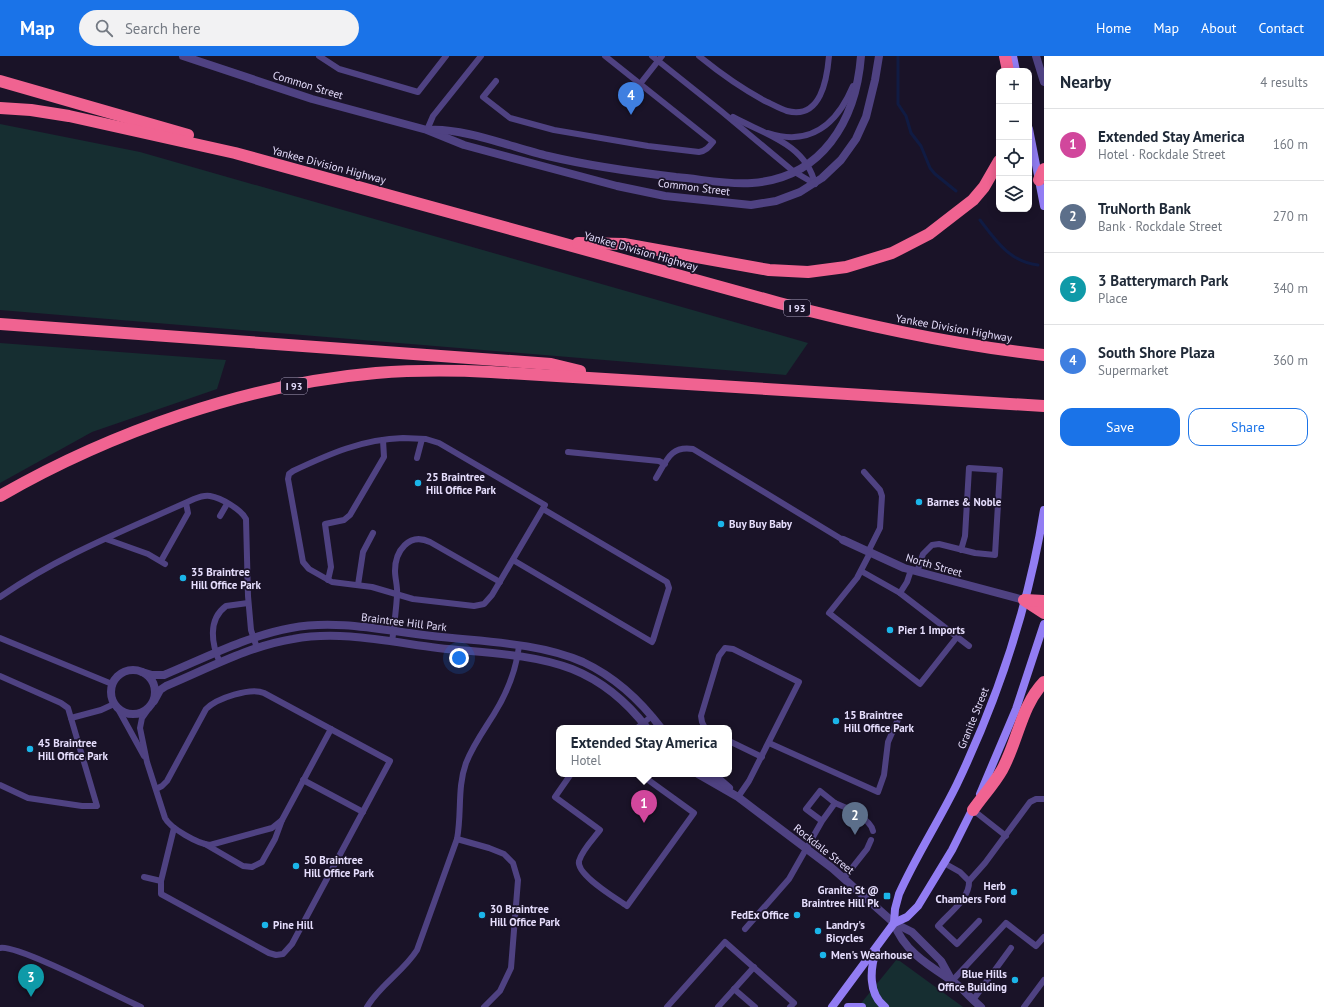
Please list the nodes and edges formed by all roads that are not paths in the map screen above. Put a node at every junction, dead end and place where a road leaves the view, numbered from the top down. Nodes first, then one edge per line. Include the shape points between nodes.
1 (183, 56) edge
2 (319, 56) edge
3 (446, 56) edge
4 (471, 56) edge
5 (605, 56) edge
6 (652, 56) edge
7 (699, 56) edge
8 (829, 56) edge
9 (861, 56) edge
10 (878, 56) edge
11 (1006, 56) edge
12 (1013, 56) edge
13 (1036, 56) edge
14 (479, 58) edge
15 (660, 58) edge
16 (1008, 68) edge
17 (1015, 68) edge
18 (859, 70) junction
19 (0, 81) edge
20 (496, 81) dead end
21 (1044, 82) edge
22 (640, 84) junction
23 (0, 108) edge
24 (721, 111) junction
25 (427, 130) junction
26 (768, 133) junction
27 (1032, 139) edge
28 (235, 153) junction
29 (806, 164) junction
30 (996, 166) edge
31 (793, 172) junction
32 (1042, 174) edge
33 (815, 184) junction
34 (1044, 206) edge
35 (562, 243) junction
36 (0, 324) edge
37 (1041, 355) edge
38 (608, 378) junction
39 (1041, 406) edge
40 (422, 439) junction
41 (383, 440) junction
42 (568, 452) dead end
43 (417, 458) dead end
44 (665, 464) junction
45 (864, 472) dead end
46 (656, 478) dead end
47 (0, 496) edge
48 (186, 503) junction
49 (227, 504) junction
50 (543, 509) junction
51 (1044, 510) edge
52 (220, 516) dead end
53 (373, 533) dead end
54 (106, 539) junction
55 (843, 540) joint
56 (961, 550) junction
57 (869, 552) junction
58 (513, 560) junction
59 (861, 571) junction
60 (914, 571) junction
61 (328, 580) junction
62 (500, 582) junction
63 (358, 585) junction
64 (900, 593) junction
65 (397, 594) junction
66 (0, 597) edge
67 (1024, 600) junction
68 (1044, 601) edge
69 (248, 603) junction
70 (1044, 613) edge
71 (1044, 624) edge
72 (393, 631) junction
73 (957, 637) junction
74 (0, 638) edge
75 (253, 638) junction
76 (392, 642) junction
77 (519, 646) junction
78 (969, 646) dead end
79 (257, 648) junction
80 (216, 653) junction
81 (518, 657) junction
82 (220, 663) junction
83 (142, 672) junction
84 (0, 676) edge
85 (1044, 682) edge
86 (112, 684) junction
87 (152, 704) junction
88 (115, 706) junction
89 (652, 716) junction
90 (899, 717) dead end
91 (71, 718) junction
92 (641, 725) edge
93 (643, 725) edge
94 (659, 725) edge
95 (704, 725) edge
96 (331, 729) junction
97 (732, 742) edge
98 (768, 743) junction
99 (762, 757) junction
100 (147, 762) junction
101 (569, 777) edge
102 (644, 777) edge
103 (703, 777) edge
104 (716, 777) edge
105 (303, 780) junction
106 (0, 785) edge
107 (156, 789) junction
108 (738, 797) junction
109 (1044, 799) edge
110 (835, 803) junction
111 (973, 810) junction
112 (363, 812) junction
113 (282, 820) junction
114 (822, 820) junction
115 (174, 828) junction
116 (873, 831) dead end
117 (1006, 836) junction
118 (457, 839) junction
119 (871, 840) dead end
120 (203, 844) junction
121 (807, 849) junction
122 (944, 863) junction
123 (144, 877) dead end
124 (844, 878) junction
125 (161, 881) junction
126 (969, 881) junction
127 (979, 921) dead end
128 (894, 922) junction
129 (745, 929) dead end
130 (1044, 937) edge
131 (878, 945) junction
132 (0, 948) edge
133 (1011, 948) dead end
134 (754, 967) junction
135 (1044, 980) edge
136 (952, 981) junction
137 (734, 989) junction
138 (972, 1000) junction
139 (140, 1007) edge
140 (367, 1007) edge
141 (484, 1007) edge
142 (667, 1007) edge
143 (718, 1007) edge
144 (755, 1007) edge
145 (790, 1007) edge
146 (832, 1007) edge
147 (848, 1007) edge
148 (862, 1007) edge
149 (885, 1007) edge
150 (981, 1007) edge
151 (1024, 1007) edge

1 - 25 street, Common Street via 317,101
2 - 3 lane via 339,69 418,92
4 - 14 lane
5 - 22 lane
6 - 15 lane
7 - 8 lane via 738,87 782,110 791,112 807,109 820,97 826,79
9 - 18 street, Common Street
10 - 33 street, Common Street via 871,100 856,140 838,163
11 - 16 highway
12 - 17 main road
13 - 21 street
14 - 25 lane via 433,116
15 - 22 lane
15 - 24 lane
18 - 26 lane via 842,108 824,128 801,136 787,137
18 - 29 street, Common Street via 851,106 842,127 828,146
19 - 28 highway via 172,129
20 - 22 lane via 483,97 510,118 598,139 696,152 708,148 713,142
23 - 28 highway, I 93 via 69,116
24 - 26 lane
24 - 31 lane
25 - 31 street, Common Street via 449,130 566,160 647,174 743,184 769,180
25 - 33 street, Common Street via 464,145 617,186 665,196 761,204 793,196
26 - 29 lane via 788,145
27 - 32 main road
28 - 35 highway, Yankee Division Highway / I 93
29 - 31 street, Common Street
29 - 33 lane
30 - 35 highway via 984,187 972,200 930,234 892,254 846,267 808,272 769,270 624,244
31 - 33 lane
32 - 34 main road
35 - 37 highway, Yankee Division Highway / I 93 via 816,313 925,336
36 - 38 highway via 552,364
38 - 39 highway, I 93
38 - 47 highway, I 93 via 452,370 375,373 316,382 225,402 151,426 79,455
40 - 41 lane
40 - 43 lane
40 - 50 lane via 443,445 545,505
41 - 61 lane via 384,458 350,515 344,520 324,524 331,567
41 - 61 lane via 337,450 293,471 288,476 301,560 309,569
42 - 44 lane via 659,461
44 - 46 lane
44 - 55 lane via 677,449 696,450
45 - 57 lane via 882,496 880,528
48 - 49 lane via 206,496 217,498
48 - 54 lane
48 - 54 lane via 188,513 163,562
49 - 52 lane
49 - 69 lane via 246,519
50 - 58 lane
50 - 58 lane via 667,582 668,588 652,642
51 - 67 main road, Granite Street
53 - 63 lane via 363,552
54 - 66 lane via 44,568
55 - 57 street, North Street
56 - 56 lane via 995,555 1000,470 969,468 965,532
56 - 60 lane via 939,544 932,545 923,554
57 - 59 lane
57 - 60 street, North Street
58 - 62 lane
59 - 64 lane
59 - 73 lane via 829,613 920,684
60 - 64 lane
60 - 67 street, North Street
61 - 63 lane
62 - 65 lane via 488,600 479,606 413,599
62 - 65 lane via 430,542 415,539 405,544 396,560
63 - 65 lane
64 - 73 lane
65 - 72 lane
67 - 68 highway
67 - 70 highway
67 - 128 main road, Granite Street via 981,730 940,818 899,894
69 - 75 lane
69 - 80 lane via 230,605 219,613 213,631
71 - 111 main road via 1011,721
72 - 75 street, Braintree Hill Park via 315,625
72 - 76 lane
72 - 77 street, Braintree Hill Park
73 - 78 lane
74 - 86 lane
75 - 79 lane
75 - 80 street, Braintree Hill Park
76 - 79 street, Braintree Hill Park via 320,636
76 - 81 street, Braintree Hill Park
77 - 81 lane
77 - 89 street, Braintree Hill Park via 547,650 592,667 625,688
79 - 82 street, Braintree Hill Park
80 - 82 lane
80 - 83 street, Braintree Hill Park via 164,675
81 - 92 street, Braintree Hill Park via 554,663 586,676 618,697
81 - 118 lane via 516,669 506,691 475,743 466,764 460,791
82 - 87 street, Braintree Hill Park via 166,686 158,693
83 - 86 street, Braintree Hill Park via 124,672
83 - 87 street via 153,682 155,693
84 - 91 lane via 63,704 68,708
85 - 111 highway via 1032,695 1002,770
86 - 88 street via 110,693
87 - 88 street via 143,712 134,715 126,714
87 - 100 lane via 143,715 140,725
88 - 91 lane
88 - 100 lane
89 - 93 lane
89 - 94 street
90 - 98 lane via 888,742 884,775 878,792
91 - 106 lane via 97,806 28,798
95 - 98 lane via 701,718 718,656 723,649 731,648 799,682
96 - 105 lane
96 - 107 lane via 261,692 244,692 216,702 206,709 165,783
96 - 112 lane via 390,761
97 - 99 lane
98 - 99 lane
99 - 108 lane
100 - 107 lane
101 - 102 lane via 554,796 600,830 581,856 580,868 586,876 627,906 694,813
103 - 108 street, Rockdale Street
104 - 108 street, Rockdale Street
105 - 112 lane
105 - 113 lane
107 - 115 lane via 165,818
108 - 121 street, Rockdale Street
109 - 117 lane via 1033,800
110 - 114 lane
110 - 114 lane via 820,791 806,809
110 - 116 lane via 859,815 870,824
111 - 117 lane
111 - 122 main road
112 - 125 lane via 292,944 283,954 269,953 164,896 160,890
113 - 120 lane via 266,830 216,844
113 - 120 lane via 262,862 249,868 240,866
114 - 121 lane
115 - 120 lane
115 - 125 lane
117 - 126 lane
118 - 140 lane via 417,950 379,990
118 - 141 lane via 504,854 513,863 518,880 511,968 500,991
119 - 124 lane
121 - 124 street, Rockdale Street
121 - 129 lane via 787,882
122 - 126 lane via 960,872
122 - 128 main road via 914,912
123 - 125 lane
124 - 128 street, Rockdale Street
126 - 127 lane via 967,894 938,926 957,944
128 - 131 main road, Granite Street
128 - 136 street via 912,932 936,956
128 - 136 street via 900,936 909,947 932,969
130 - 136 lane via 1036,946 1006,923
131 - 146 main road, Granite Street
131 - 149 main road via 872,966 872,986 876,999
132 - 139 lane via 30,956
133 - 138 lane
134 - 137 lane
134 - 142 lane via 725,942
134 - 145 lane via 794,1003
135 - 151 lane
136 - 138 street
137 - 143 lane
137 - 144 lane
138 - 150 street
147 - 148 main road

